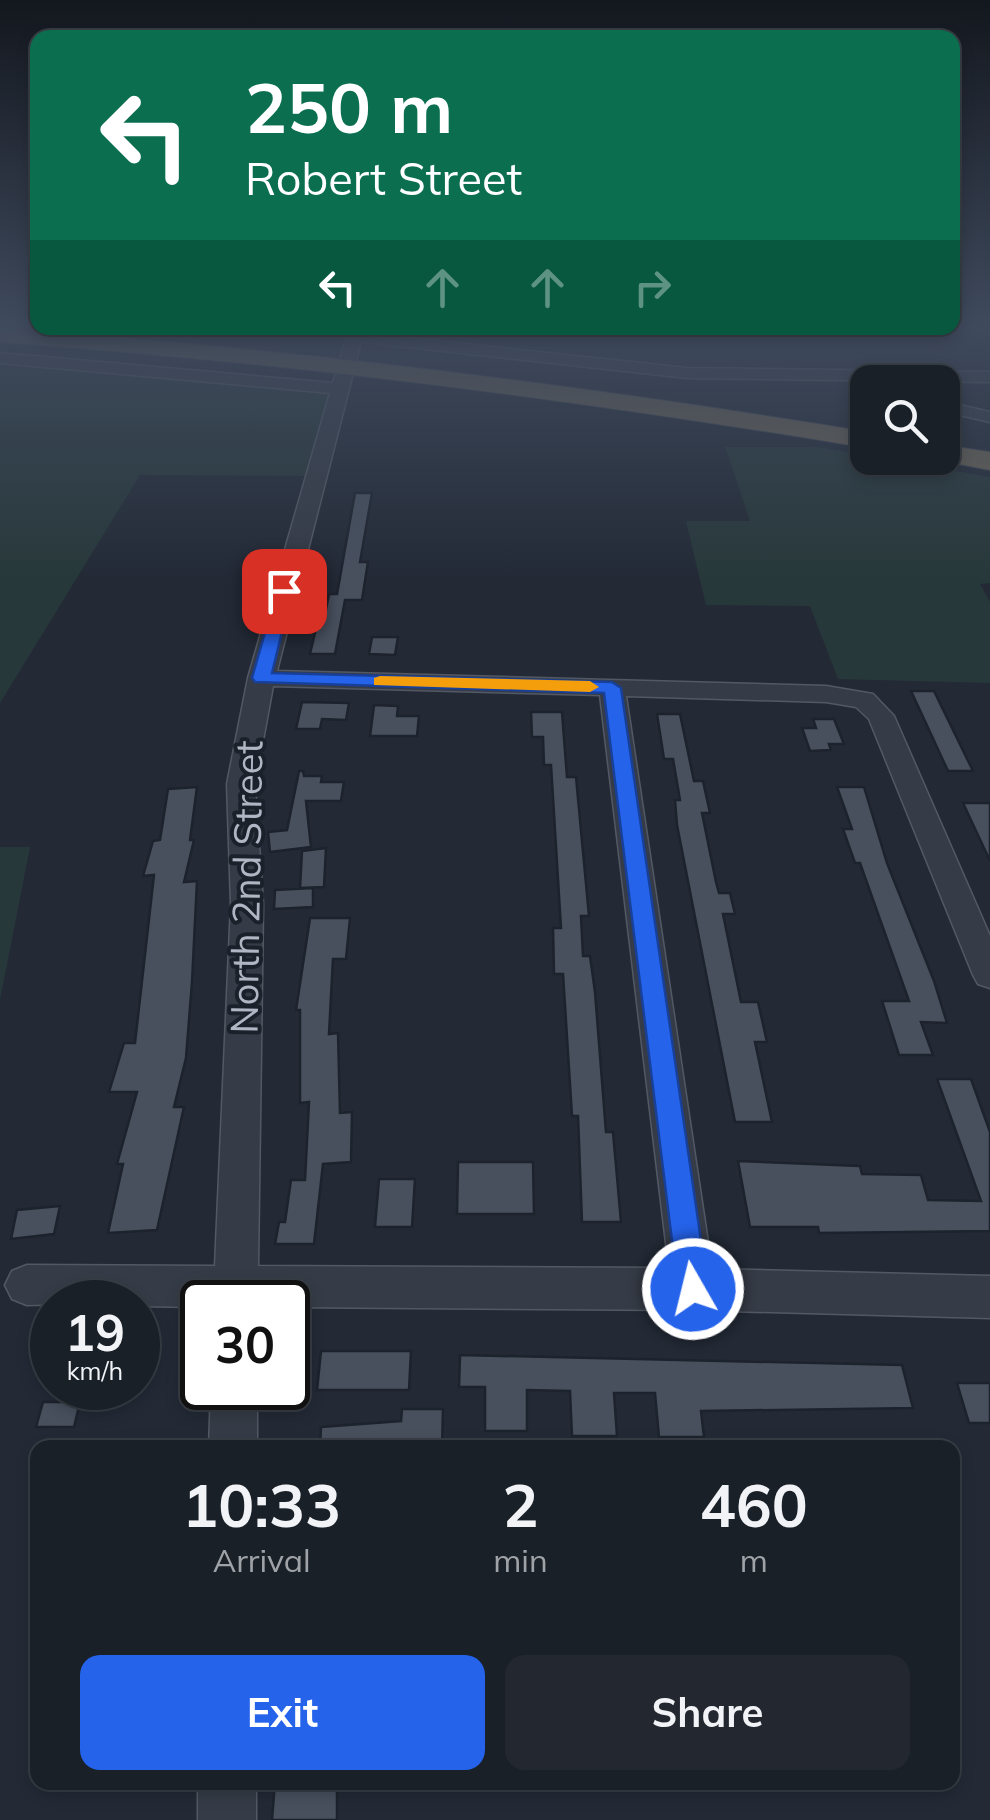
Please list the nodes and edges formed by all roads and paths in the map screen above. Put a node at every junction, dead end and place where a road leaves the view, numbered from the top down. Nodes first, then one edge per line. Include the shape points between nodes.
1 (334, 411) edge
2 (687, 411) edge
3 (964, 411) edge
4 (990, 417) edge
5 (850, 437) edge
6 (960, 456) edge
7 (990, 462) edge
8 (261, 678) junction
9 (612, 688) junction
10 (990, 975) edge
11 (235, 1280) edge
12 (27, 1285) dead end
13 (693, 1289) junction
14 (180, 1292) edge
15 (310, 1294) edge
16 (990, 1297) edge
17 (234, 1410) edge
18 (233, 1440) edge
19 (228, 1790) edge
20 (227, 1820) edge

1 - 8 street, North 2nd Street
2 - 5 highway
3 - 4 street
6 - 7 highway
8 - 9 street
8 - 11 street, North 2nd Street via 241,784 247,904
9 - 10 street via 826,694 871,703
9 - 13 street
12 - 14 street
13 - 15 street
13 - 16 street
17 - 18 street
19 - 20 street

